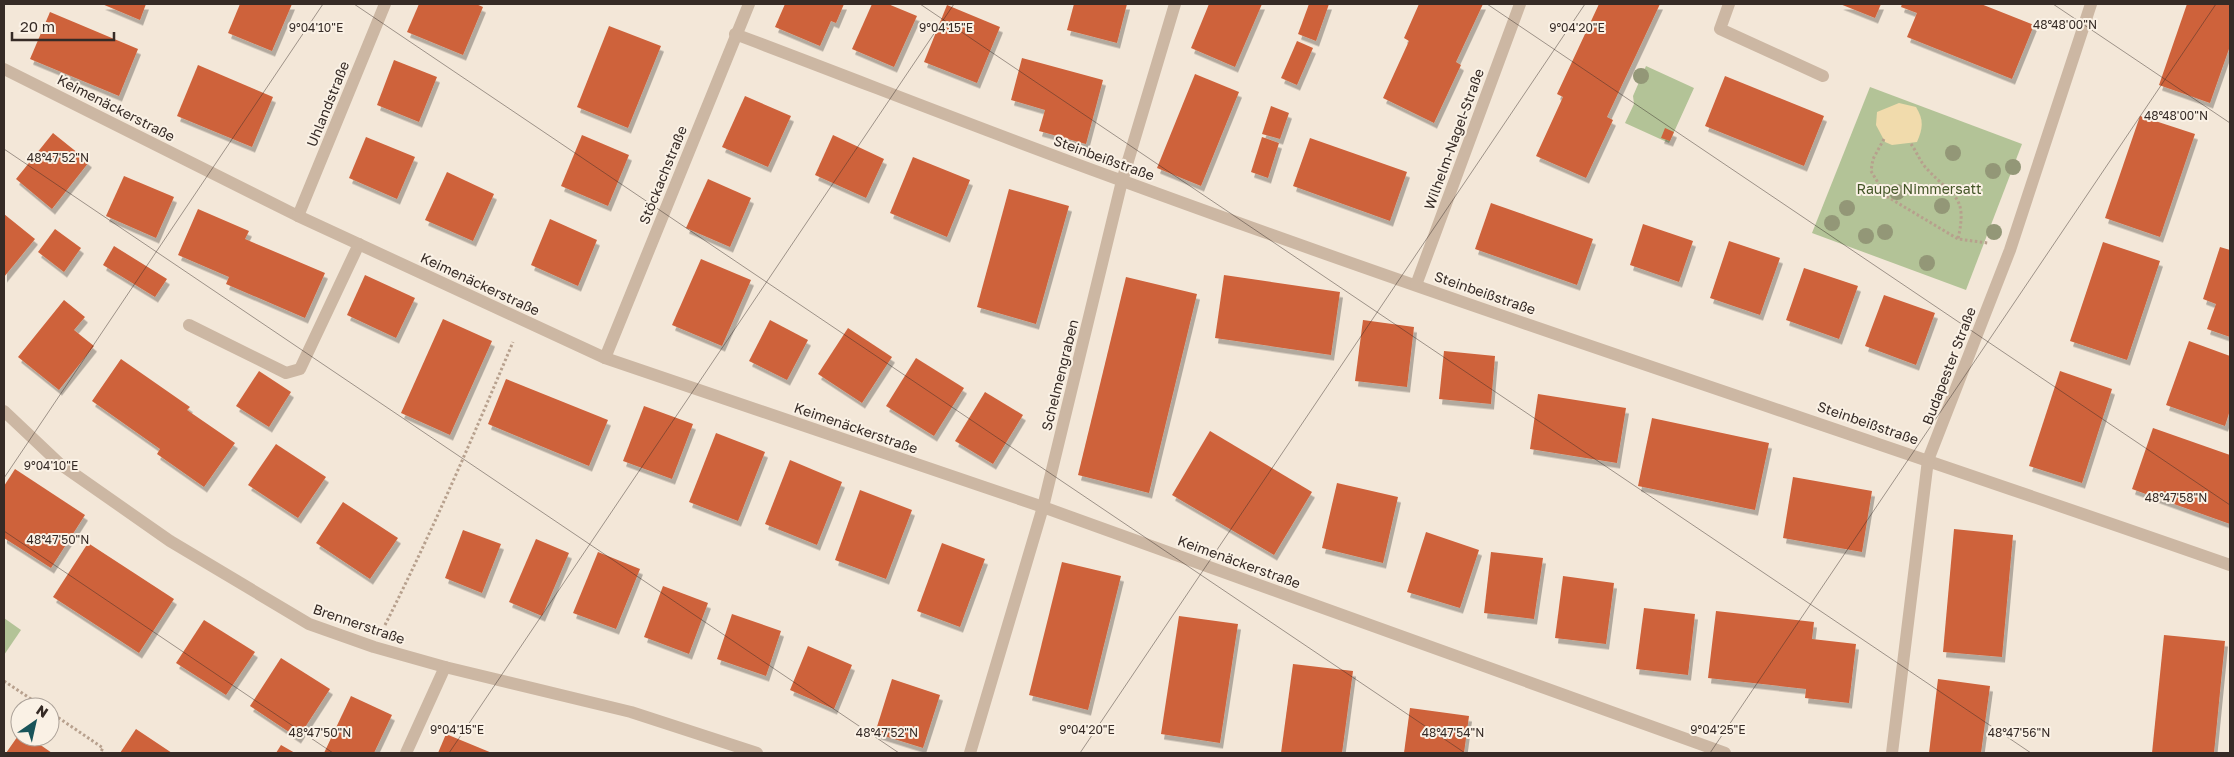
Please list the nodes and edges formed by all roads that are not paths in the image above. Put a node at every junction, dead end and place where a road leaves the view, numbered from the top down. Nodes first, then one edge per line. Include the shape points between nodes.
1 (385, 4) edge
2 (749, 4) edge
3 (1175, 4) edge
4 (1520, 4) edge
5 (1729, 4) edge
6 (2091, 4) edge
7 (735, 34) junction
8 (4, 69) edge
9 (1823, 76) dead end
10 (1122, 181) junction
11 (298, 216) junction
12 (359, 244) junction
13 (1416, 285) junction
14 (189, 325) dead end
15 (605, 358) junction
16 (4, 411) edge
17 (1928, 460) junction
18 (1043, 507) junction
19 (2230, 565) edge
20 (445, 667) junction
21 (406, 753) edge
22 (757, 753) edge
23 (970, 753) edge
24 (1725, 753) edge
25 (1892, 753) edge

1 - 11 street, Uhlandstraße
2 - 7 street, Stöckachstraße
3 - 10 street, Schelmengraben
4 - 13 street, Wilhelm-Nagel-Straße
5 - 9 street via 1720,29
6 - 17 street, Budapester Straße via 2010,250
7 - 10 street, Steinbeißstraße
7 - 15 street, Stöckachstraße
8 - 11 street, Keimenäckerstraße
10 - 13 street, Steinbeißstraße
10 - 18 street, Schelmengraben
11 - 12 street, Keimenäckerstraße
12 - 14 street via 300,368 286,373
12 - 15 street, Keimenäckerstraße
13 - 17 street, Steinbeißstraße
15 - 18 street, Keimenäckerstraße
16 - 20 street, Brennerstraße via 60,464 170,541 309,624
17 - 19 street, Steinbeißstraße
17 - 25 street, Budapester Straße
18 - 23 street, Schelmengraben
18 - 24 street, Keimenäckerstraße
20 - 21 street
20 - 22 street, Brennerstraße via 632,712

